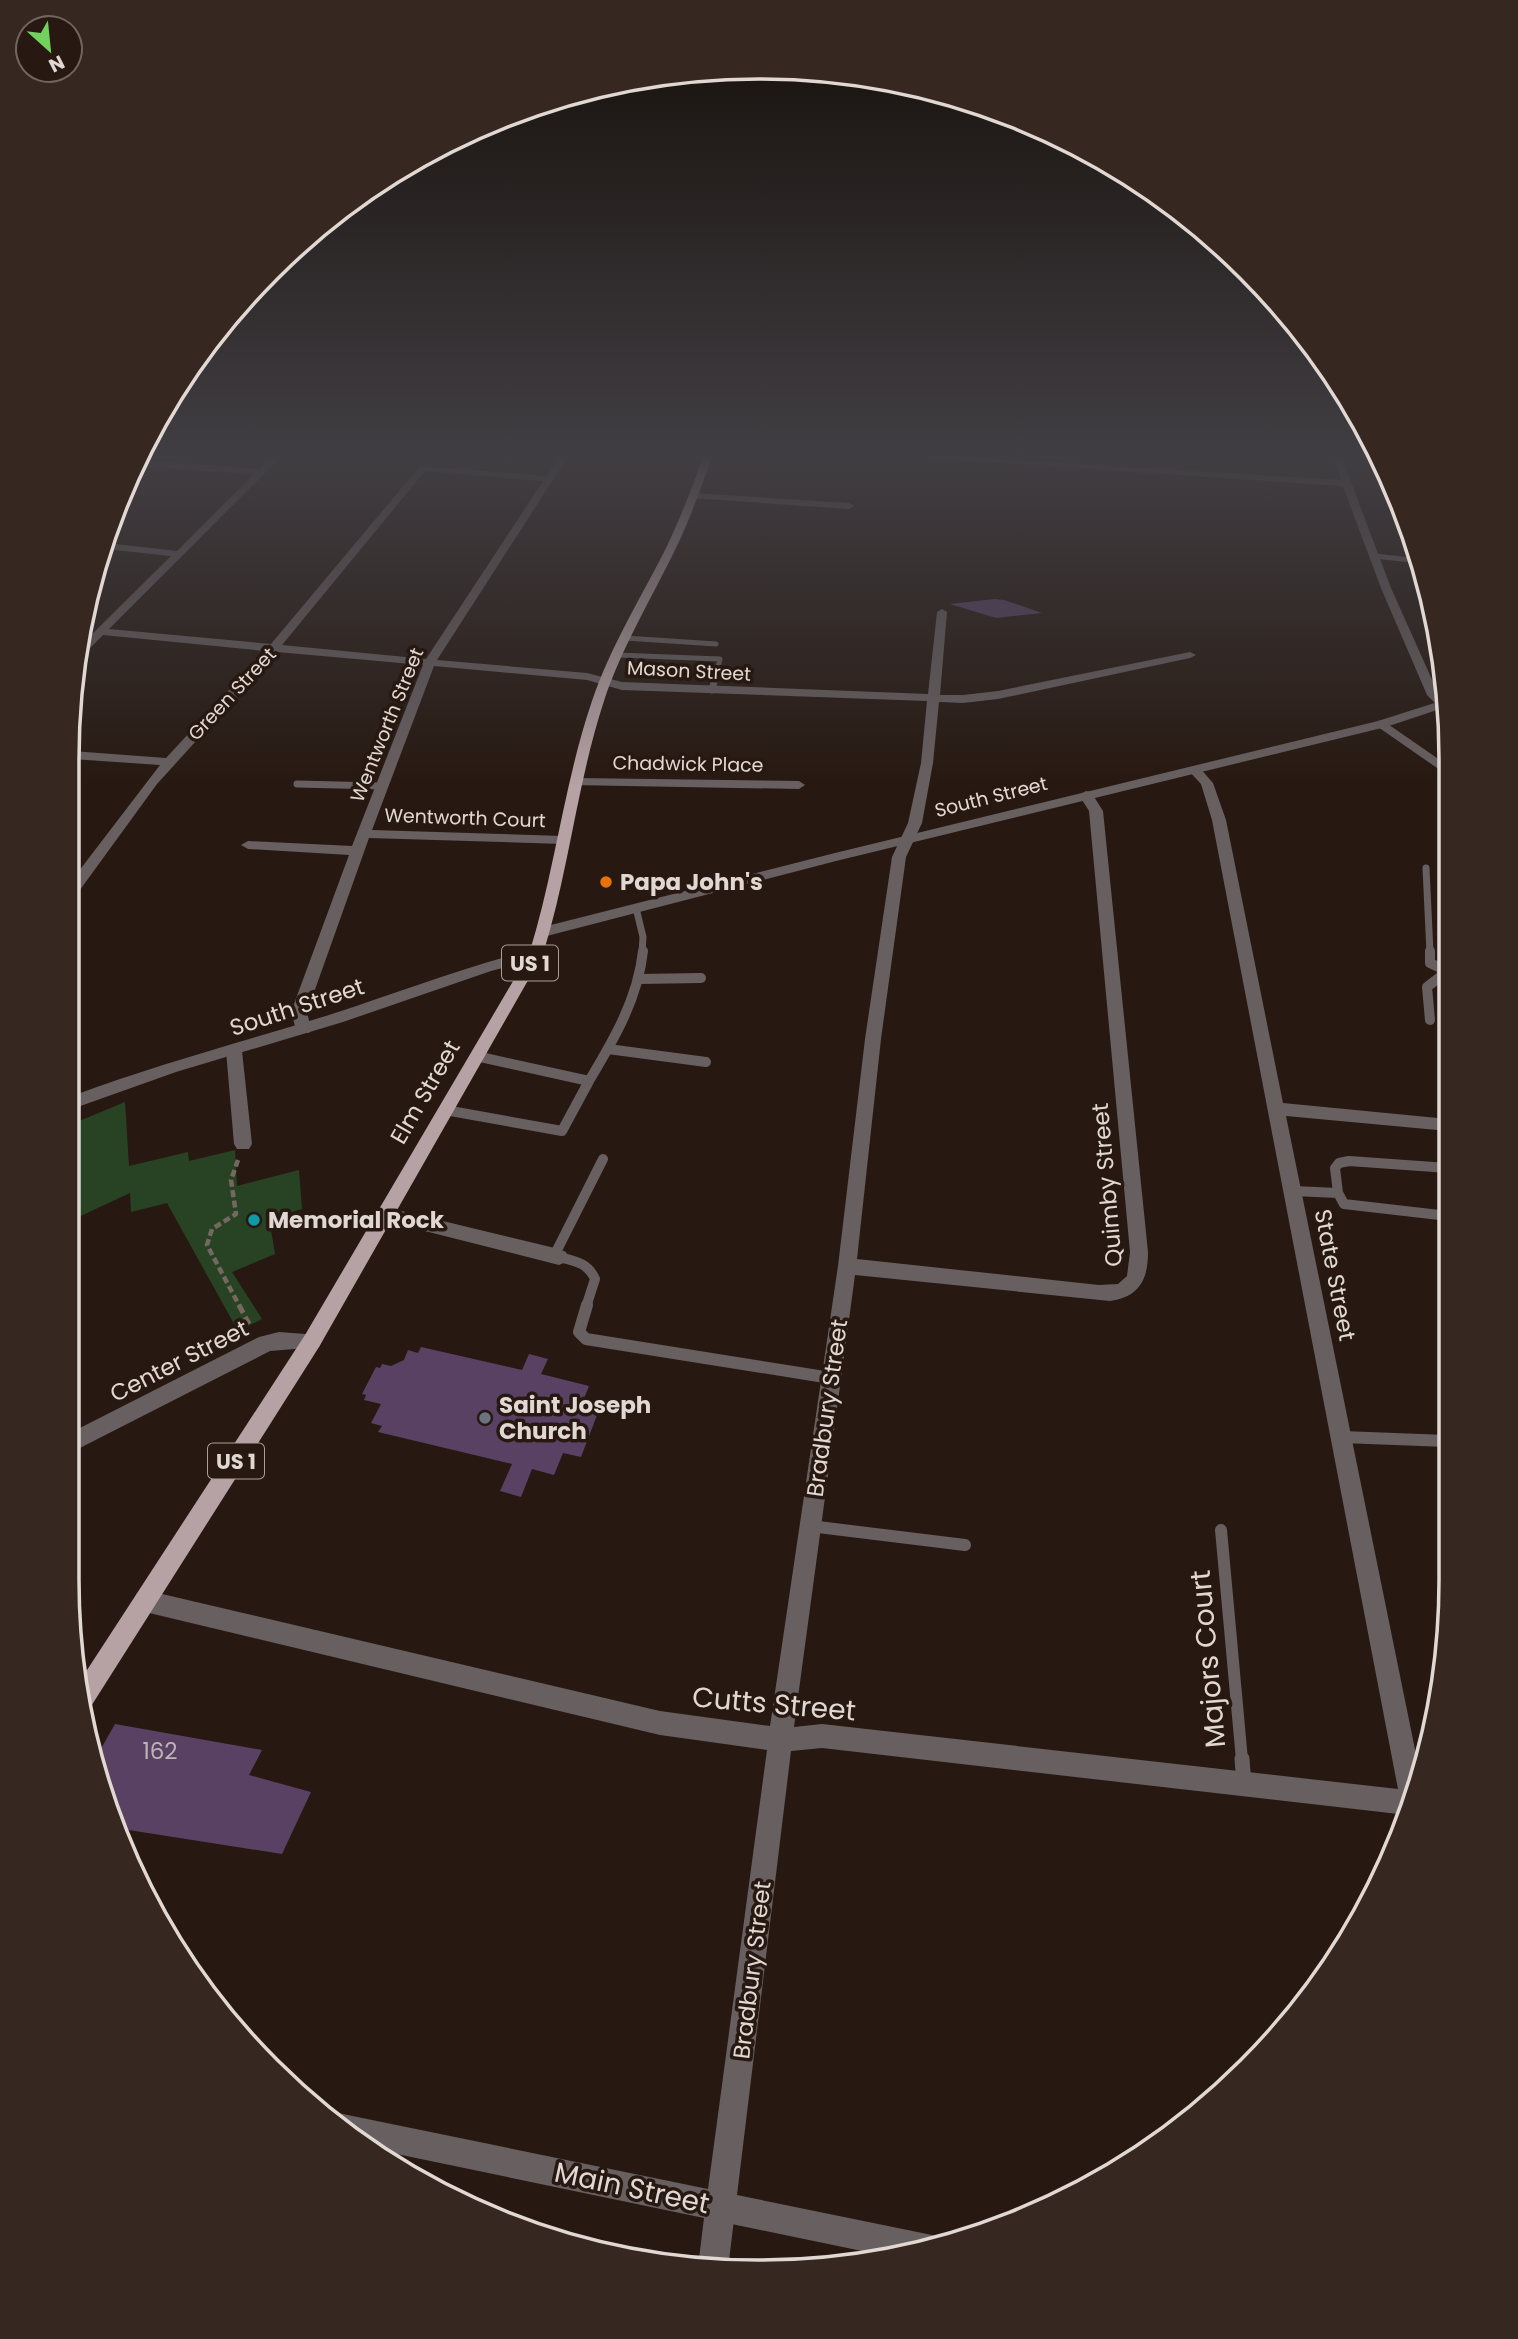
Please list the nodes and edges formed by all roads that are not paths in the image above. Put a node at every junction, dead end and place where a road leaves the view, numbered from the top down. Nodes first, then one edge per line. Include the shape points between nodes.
1 (166, 567) edge
2 (341, 567) edge
3 (491, 567) edge
4 (662, 567) edge
5 (1379, 567) edge
6 (942, 612) dead end
7 (102, 632) junction
8 (625, 638) junction
9 (716, 643) dead end
10 (89, 644) edge
11 (275, 647) junction
12 (617, 655) junction
13 (1190, 655) dead end
14 (430, 662) junction
15 (605, 683) junction
16 (712, 690) junction
17 (1436, 697) edge
18 (932, 700) junction
19 (1437, 706) edge
20 (1382, 724) junction
21 (79, 756) edge
22 (168, 762) junction
23 (1439, 765) edge
24 (1194, 771) junction
25 (577, 782) junction
26 (297, 784) dead end
27 (799, 785) dead end
28 (382, 786) junction
29 (1086, 796) junction
30 (366, 834) junction
31 (563, 839) junction
32 (905, 840) junction
33 (248, 845) dead end
34 (359, 851) junction
35 (1426, 868) dead end
36 (79, 880) edge
37 (636, 908) junction
38 (544, 932) junction
39 (536, 954) junction
40 (1439, 968) edge
41 (701, 978) dead end
42 (1439, 978) edge
43 (639, 979) junction
44 (1430, 1020) dead end
45 (303, 1029) junction
46 (608, 1049) junction
47 (234, 1051) junction
48 (476, 1056) junction
49 (706, 1062) dead end
50 (589, 1081) junction
51 (92, 1095) junction
52 (79, 1096) edge
53 (79, 1100) edge
54 (1277, 1109) junction
55 (445, 1110) junction
56 (1439, 1124) edge
57 (243, 1144) road end
58 (603, 1159) dead end
59 (1439, 1167) edge
60 (1293, 1191) junction
61 (1338, 1193) junction
62 (385, 1214) junction
63 (1439, 1215) edge
64 (557, 1256) junction
65 (847, 1266) junction
66 (312, 1341) junction
67 (831, 1378) junction
68 (1342, 1437) junction
69 (79, 1438) edge
70 (1439, 1441) edge
71 (809, 1526) junction
72 (1221, 1530) dead end
73 (965, 1545) dead end
74 (145, 1601) junction
75 (88, 1690) edge
76 (780, 1740) junction
77 (1409, 1779) edge
78 (1244, 1784) junction
79 (1402, 1802) edge
80 (362, 2132) edge
81 (722, 2207) junction
82 (904, 2244) edge
83 (714, 2259) edge

1 - 7 street
2 - 11 street, Green Street
3 - 14 street, Wentworth Street
4 - 8 main road, Elm Street / US 1
5 - 17 street
6 - 18 street, Bradbury Street
7 - 10 street
7 - 11 street, Mason Street
8 - 9 lane
8 - 12 main road, Elm Street / US 1
11 - 14 street, Mason Street
11 - 22 street, Green Street
12 - 15 main road, Elm Street / US 1
12 - 16 lane via 720,659
13 - 18 street, Mason Street via 998,695
14 - 15 street, Mason Street via 587,677
14 - 28 street, Wentworth Street
15 - 16 street, Mason Street
15 - 25 main road, Elm Street / US 1
16 - 18 street, Mason Street
18 - 32 street, Bradbury Street via 922,794
19 - 20 street, South Street
20 - 23 street
20 - 24 street, South Street
21 - 22 street
22 - 36 street, Green Street
24 - 29 street, South Street
24 - 54 street, State Street via 1207,783 1214,801
25 - 27 street, Chadwick Place
25 - 31 main road, Elm Street / US 1
26 - 28 lane
28 - 30 street, Wentworth Street
29 - 32 street, South Street
29 - 65 street, Quimby Street via 1096,811 1138,1274 1130,1288 1111,1294
30 - 31 street, Wentworth Court
30 - 34 street, Wentworth Street
31 - 38 main road, Elm Street / US 1
32 - 37 street, South Street
32 - 65 street, Bradbury Street via 898,857
33 - 34 street
34 - 45 street, Wentworth Street via 299,1012
35 - 40 lane via 1430,963
37 - 38 street, South Street
37 - 43 lane via 643,944
38 - 39 main road, Elm Street / US 1
39 - 45 street, South Street via 493,964
39 - 48 main road, Elm Street / US 1
41 - 43 lane
42 - 44 lane via 1427,987
43 - 46 lane
45 - 47 street, South Street
46 - 49 lane
46 - 50 lane
47 - 51 street, South Street
47 - 57 street
48 - 50 lane
48 - 55 main road, Elm Street / US 1
50 - 55 lane via 562,1131
51 - 52 street
51 - 53 street, South Street
54 - 56 street
54 - 60 street, State Street
55 - 62 main road, Elm Street / US 1
58 - 64 lane
59 - 61 lane via 1339,1163 1335,1168
60 - 61 lane
60 - 68 street, State Street
61 - 63 lane via 1344,1204 1357,1207
62 - 64 street
62 - 66 main road, Elm Street / US 1
64 - 67 lane via 589,1265 595,1279 579,1332 586,1339
65 - 67 street, Bradbury Street
66 - 69 street, Center Street via 266,1343
66 - 74 main road, Elm Street / US 1
67 - 71 street, Bradbury Street
68 - 70 lane
68 - 77 street, State Street
71 - 73 lane
71 - 76 street, Bradbury Street
72 - 78 lane, Majors Court
74 - 75 main road, Elm Street / US 1
74 - 76 street, Cutts Street via 660,1723
76 - 78 street, Cutts Street via 822,1736
76 - 81 street, Bradbury Street
78 - 79 street, Cutts Street
80 - 81 street, Main Street
81 - 82 street, Main Street
81 - 83 street, Bradbury Street

